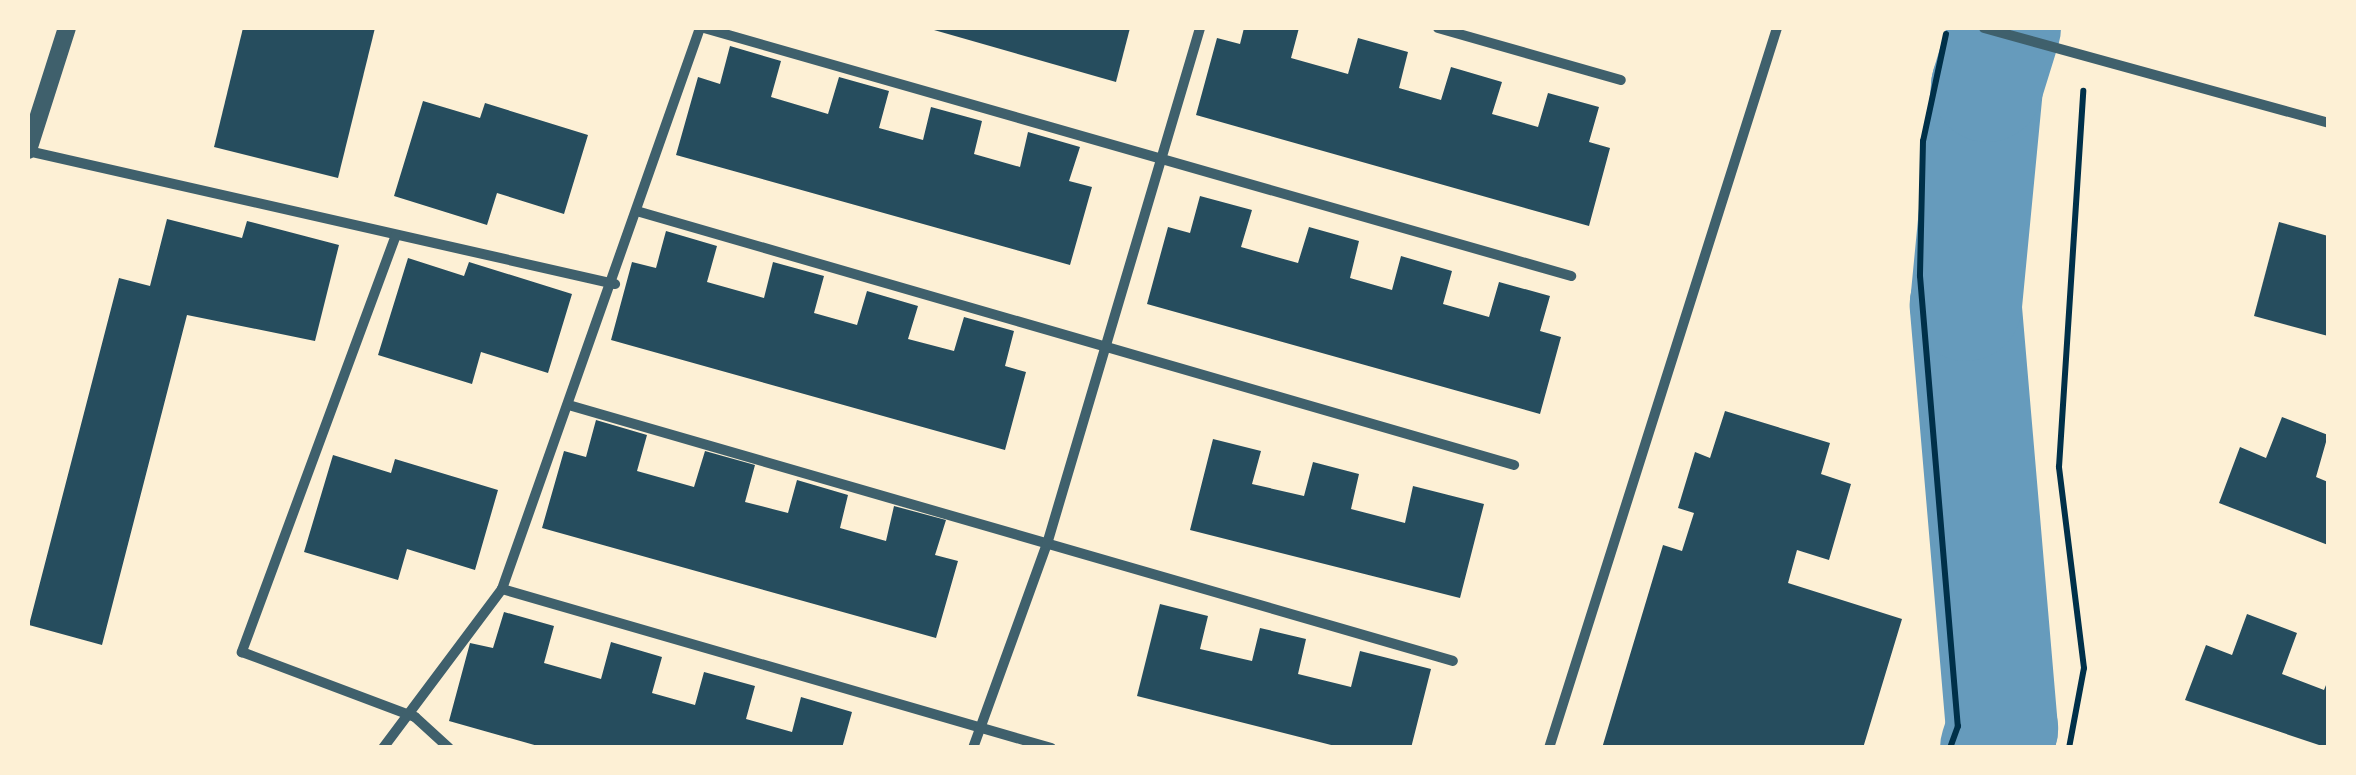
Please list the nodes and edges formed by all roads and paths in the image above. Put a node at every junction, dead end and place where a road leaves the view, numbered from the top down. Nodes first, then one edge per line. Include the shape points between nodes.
1 (67, 28) edge
2 (702, 28) edge
3 (1200, 28) edge
4 (1438, 28) edge
5 (1777, 28) edge
6 (1947, 28) edge
7 (1984, 28) edge
8 (2091, 56) junction
9 (1621, 80) dead end
10 (2328, 123) edge
11 (28, 151) edge
12 (1163, 159) junction
13 (640, 212) junction
14 (396, 234) junction
15 (1571, 276) dead end
16 (615, 284) junction
17 (1108, 348) junction
18 (572, 406) junction
19 (1514, 466) dead end
20 (1046, 544) junction
21 (502, 588) junction
22 (1454, 661) dead end
23 (415, 716) junction
24 (980, 727) junction
25 (383, 748) edge
26 (449, 748) edge
27 (973, 748) edge
28 (1050, 748) edge
29 (1548, 748) edge
30 (1950, 748) edge
31 (2069, 748) edge

1 - 11 street
2 - 12 street
2 - 13 street
3 - 12 street
4 - 9 street
5 - 29 street
6 - 30 path via 1923,142 1920,276 1958,726
7 - 8 street
8 - 10 street
8 - 31 path via 2075,123 2059,467 2084,668
11 - 14 street
12 - 15 street
12 - 17 street
13 - 16 street
13 - 17 street
14 - 16 street
14 - 23 street via 242,652
16 - 18 street
17 - 19 street
17 - 20 street
18 - 20 street
18 - 21 street
20 - 22 street
20 - 24 street
21 - 23 street
21 - 24 street
23 - 25 street
23 - 26 street
24 - 27 street
24 - 28 street

